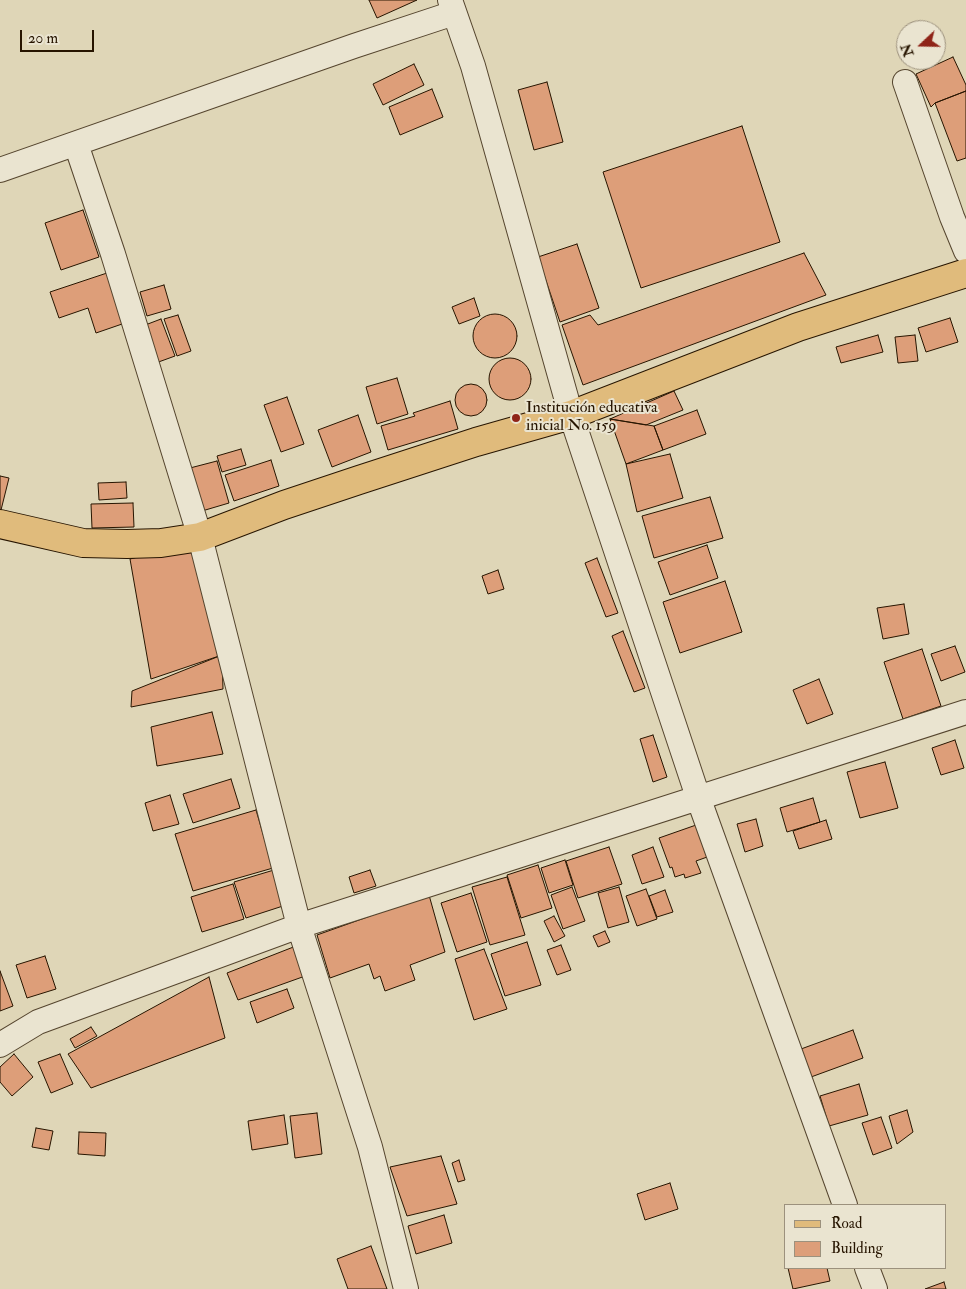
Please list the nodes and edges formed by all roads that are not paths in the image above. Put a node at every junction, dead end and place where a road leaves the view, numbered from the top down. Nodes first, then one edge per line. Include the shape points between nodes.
1 (452, 6) edge
2 (905, 82) dead end
3 (76, 144) junction
4 (0, 170) edge
5 (966, 251) edge
6 (966, 273) edge
7 (571, 415) junction
8 (0, 524) edge
9 (200, 537) junction
10 (966, 712) edge
11 (698, 797) junction
12 (299, 926) junction
13 (0, 1045) edge
14 (845, 1204) edge
15 (867, 1269) edge
16 (406, 1289) edge
17 (875, 1289) edge

1 - 3 street via 354,46
1 - 7 street via 473,66
2 - 5 street
3 - 4 street
3 - 9 street
6 - 7 main road via 798,327
7 - 9 main road via 358,480
7 - 11 street
8 - 9 main road via 83,543 161,543
9 - 12 street
10 - 11 street
11 - 12 street
11 - 14 street
12 - 13 street via 38,1022
12 - 16 street via 370,1148
15 - 17 street

